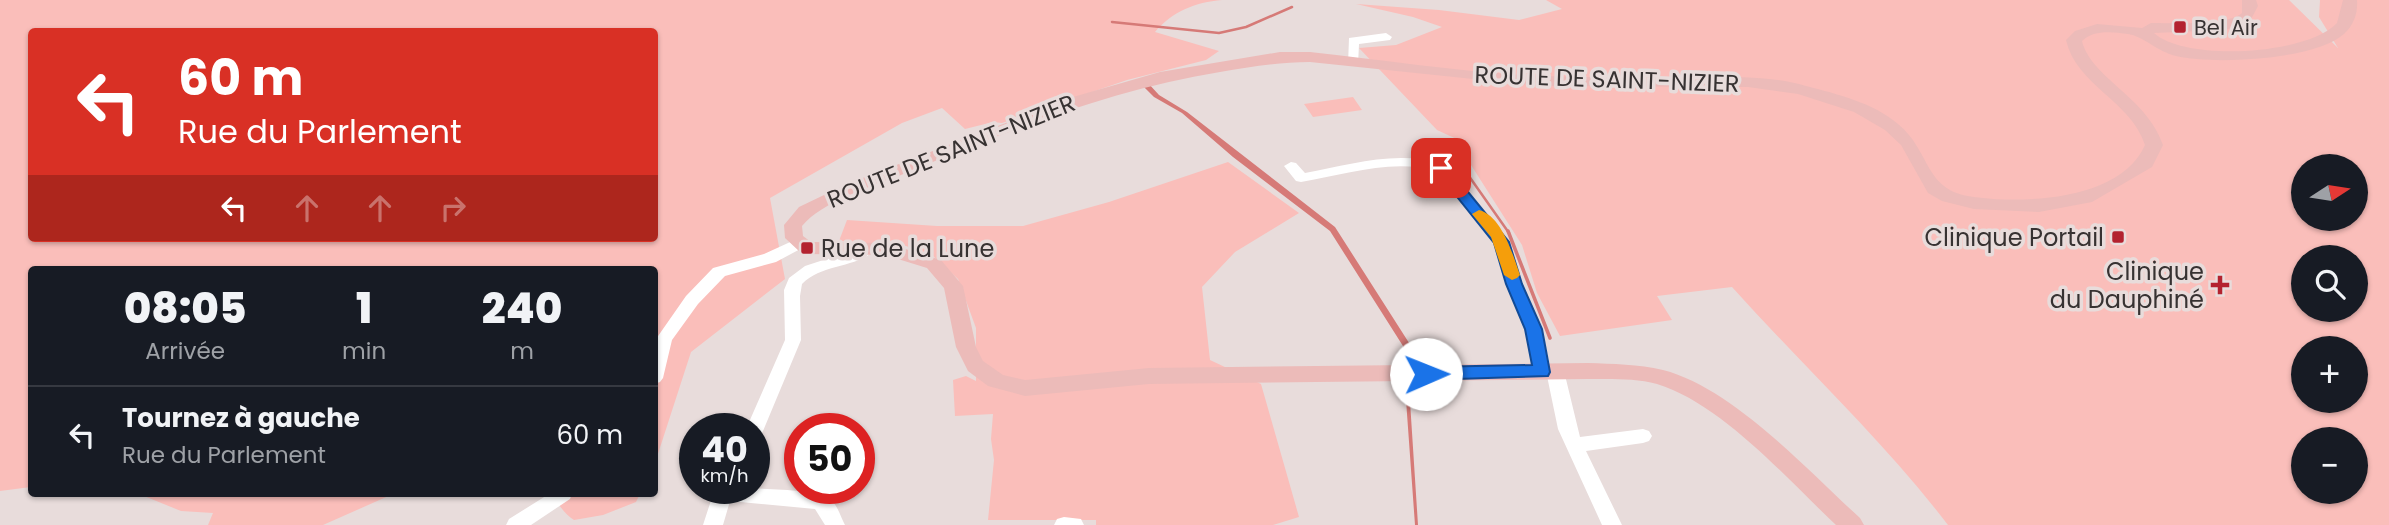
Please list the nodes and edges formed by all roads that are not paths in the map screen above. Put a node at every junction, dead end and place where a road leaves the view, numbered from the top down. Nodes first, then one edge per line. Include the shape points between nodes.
1 (2249, 0) edge
2 (2350, 0) edge
3 (2180, 27) joint
4 (2145, 33) junction
5 (1386, 37) dead end
6 (1353, 62) junction
7 (2092, 70) joint
8 (1448, 144) dead end
9 (1291, 166) dead end
10 (1441, 168) junction
11 (799, 243) junction
12 (868, 248) junction
13 (658, 362) edge
14 (1548, 371) junction
15 (762, 413) edge
16 (1643, 436) dead end
17 (1576, 445) junction
18 (770, 496) edge
19 (559, 497) edge
20 (720, 504) edge
21 (516, 525) edge
22 (713, 525) edge
23 (835, 525) edge
24 (1064, 525) edge
25 (1073, 525) edge
26 (1612, 525) edge
27 (1852, 525) edge

1 - 3 main road via 2249,14 2235,23
2 - 4 main road via 2347,21 2336,34 2278,51 2193,54 2162,46
3 - 4 main road via 2151,28
4 - 7 main road via 2110,29 2077,35 2075,50
5 - 6 street via 1353,41
6 - 7 main road, ROUTE DE SAINT-NIZIER via 1527,80 1748,82 1800,89 1860,107 1891,126 1908,143 1928,182 1948,197 2039,206 2078,201 2098,192 2133,173 2153,150 2144,120
6 - 11 main road, ROUTE DE SAINT-NIZIER via 1267,58 1160,77 1079,100 817,204 793,225
8 - 10 street via 1449,163
9 - 10 street via 1301,178 1383,164 1429,163
10 - 14 street via 1501,242
11 - 12 main road, ROUTE DE SAINT-NIZIER via 821,250
11 - 13 street via 770,258 719,272 664,339
12 - 14 main road, ROUTE DE SAINT-NIZIER via 906,253 934,264 957,297 970,358 984,374 1017,387 1149,376
12 - 15 street via 815,267 795,281 793,340
14 - 17 street
14 - 27 main road, ROUTE DE SAINT-NIZIER via 1641,373 1685,386 1731,414
16 - 17 street
17 - 26 street
18 - 23 street via 820,502
19 - 21 street
20 - 22 street
24 - 25 street

